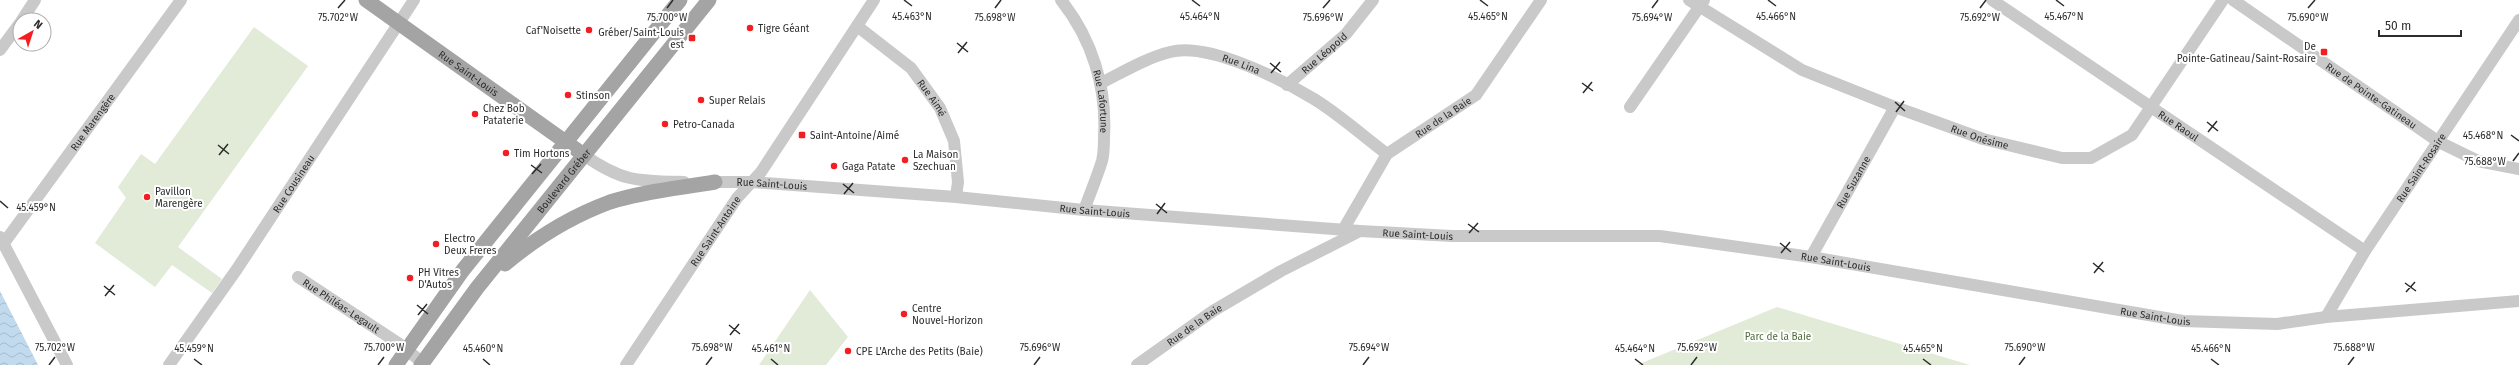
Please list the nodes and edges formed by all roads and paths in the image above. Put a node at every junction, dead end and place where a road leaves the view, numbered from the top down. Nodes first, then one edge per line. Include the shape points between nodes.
1 (35, 0) edge
2 (181, 0) edge
3 (366, 0) edge
4 (414, 0) edge
5 (680, 0) edge
6 (709, 0) edge
7 (874, 0) edge
8 (1061, 0) edge
9 (1373, 0) edge
10 (1541, 0) edge
11 (1689, 0) edge
12 (1992, 0) edge
13 (2224, 0) edge
14 (2233, 0) edge
15 (1702, 4) edge
16 (27, 12) edge
17 (2519, 20) edge
18 (399, 23) junction
19 (857, 26) junction
20 (12, 33) edge
21 (0, 50) edge
22 (1101, 83) junction
23 (1288, 85) junction
24 (1630, 107) dead end
25 (1895, 107) junction
26 (2151, 108) junction
27 (566, 142) junction
28 (2439, 142) junction
29 (1387, 154) junction
30 (584, 155) junction
31 (2519, 169) edge
32 (716, 182) junction
33 (752, 182) junction
34 (956, 197) junction
35 (1084, 210) junction
36 (1343, 230) junction
37 (1360, 231) junction
38 (2, 240) edge
39 (2365, 251) junction
40 (1811, 257) junction
41 (298, 277) dead end
42 (477, 288) junction
43 (2519, 301) edge
44 (2326, 317) junction
45 (406, 350) junction
46 (422, 364) edge
47 (67, 365) edge
48 (169, 365) edge
49 (396, 365) edge
50 (626, 365) edge
51 (1137, 365) edge

1 - 16 street
2 - 38 street, Rue Marengère
3 - 18 main road, Rue Saint-Louis
4 - 18 street, Rue Cousineau
5 - 27 main road
6 - 30 main road, Boulevard Gréber
7 - 19 street, Rue Saint-Antoine
8 - 22 street, Rue Lafortune via 1086,39
9 - 23 street, Rue Léopold via 1346,34
10 - 29 street, Rue de la Baie via 1476,95
11 - 15 street, Rue Onésime
12 - 26 street, Rue Raoul
13 - 26 street, Rue Onésime
14 - 28 street, Rue de Pointe-Gatineau
15 - 24 street
15 - 25 street, Rue Onésime via 1802,70
17 - 28 street, Rue Saint-Rosaire
18 - 27 main road, Rue Saint-Louis
18 - 48 street, Rue Cousineau via 241,262
19 - 33 street, Rue Saint-Antoine
19 - 34 street, Rue Aimé via 911,68 940,108 954,141 958,182
20 - 21 street
22 - 23 street, Rue Lina via 1140,63 1170,52 1193,49 1238,62
22 - 35 street, Rue Lafortune via 1105,122 1103,160
23 - 29 street, Rue Lina via 1315,100
25 - 26 street, Rue Onésime via 1983,138 2062,158 2091,158 2132,135
25 - 40 street, Rue Suzanne
26 - 39 street, Rue Raoul
27 - 30 main road, Rue Saint-Louis
27 - 45 main road via 464,270
28 - 31 street, Rue de Pointe-Gatineau via 2478,162
28 - 39 street, Rue Saint-Rosaire
29 - 36 street, Rue de la Baie
30 - 32 street, Rue Saint-Louis via 626,179 648,182
30 - 42 main road, Boulevard Gréber
32 - 33 street, Rue Saint-Louis
32 - 42 main road via 626,198 588,212 560,225 528,246
33 - 34 street, Rue Saint-Louis
33 - 50 street, Rue Saint-Antoine via 737,198
34 - 35 street, Rue Saint-Louis
35 - 36 street, Rue Saint-Louis
36 - 37 street, Rue Saint-Louis
37 - 40 street, Rue Saint-Louis via 1452,236 1660,236
37 - 51 street, Rue de la Baie via 1280,271 1213,311
38 - 47 street
39 - 44 street, Rue Saint-Rosaire
40 - 44 street, Rue Saint-Louis via 2183,321 2277,324
41 - 45 street, Rue Philéas-Legault
42 - 46 main road, Boulevard Gréber
43 - 44 street, Rue Saint-Louis
45 - 46 street, Rue Philéas-Legault
45 - 49 main road

